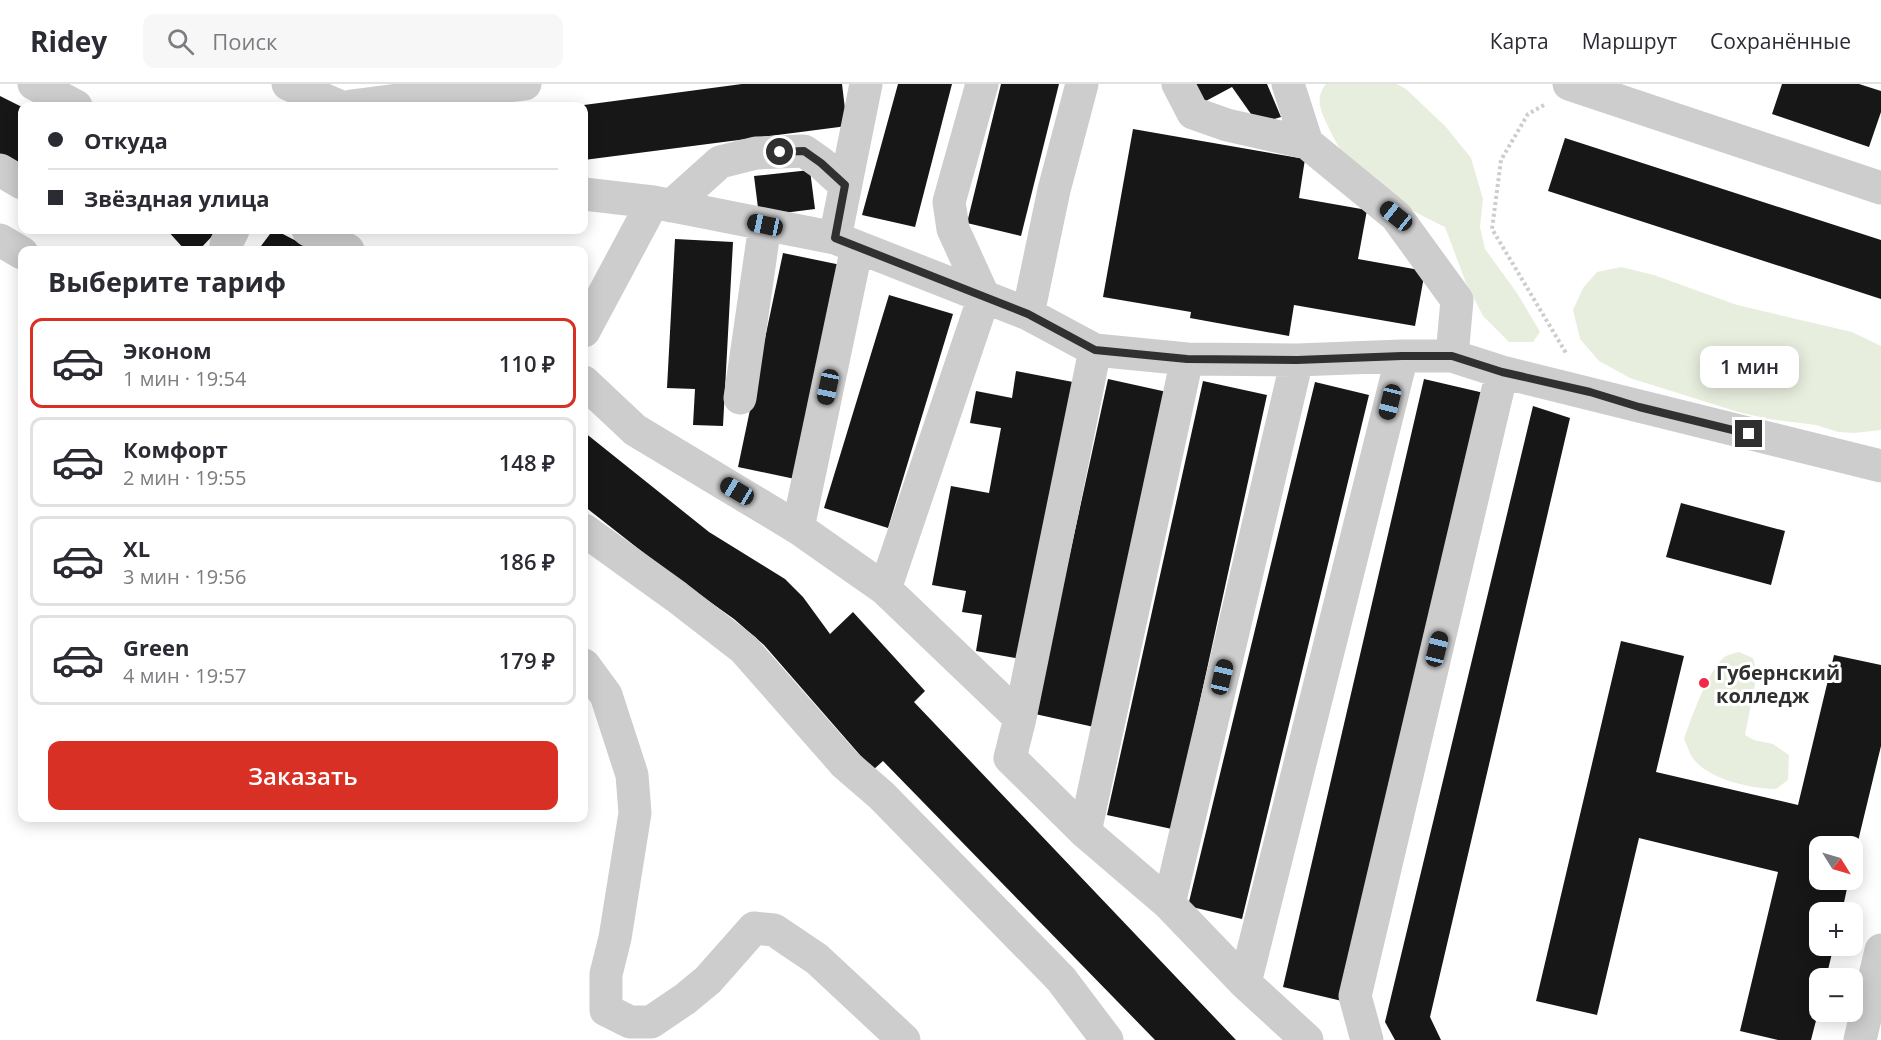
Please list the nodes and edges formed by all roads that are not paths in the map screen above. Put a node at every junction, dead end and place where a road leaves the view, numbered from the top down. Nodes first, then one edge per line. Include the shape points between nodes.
1 (34, 84) edge
2 (288, 84) edge
3 (525, 84) edge
4 (866, 84) edge
5 (982, 84) edge
6 (1082, 84) edge
7 (1178, 84) edge
8 (1576, 85) edge
9 (1294, 89) edge
10 (68, 102) edge
11 (330, 102) edge
12 (383, 102) edge
13 (1308, 143) junction
14 (0, 170) edge
15 (18, 181) edge
16 (845, 185) junction
17 (1881, 188) edge
18 (588, 195) edge
19 (662, 204) junction
20 (765, 225) junction
21 (316, 234) edge
22 (0, 240) edge
23 (846, 242) junction
24 (340, 246) edge
25 (18, 251) edge
26 (984, 297) junction
27 (1028, 314) junction
28 (588, 324) edge
29 (1095, 350) junction
30 (1402, 356) junction
31 (1452, 356) junction
32 (1187, 359) junction
33 (1297, 360) junction
34 (1502, 372) junction
35 (588, 386) edge
36 (740, 398) dead end
37 (1881, 466) edge
38 (798, 528) junction
39 (588, 533) edge
40 (885, 589) junction
41 (588, 670) edge
42 (1020, 718) junction
43 (1085, 832) junction
44 (1168, 904) junction
45 (1881, 950) edge
46 (1245, 983) junction
47 (904, 1040) edge
48 (1107, 1040) edge
49 (1307, 1040) edge
50 (1367, 1040) edge
51 (1860, 1040) edge

1 - 10 street
2 - 11 street
3 - 12 street
4 - 16 street
5 - 26 street via 949,202 953,230
6 - 27 street via 1054,190
7 - 13 street via 1193,113 1227,125
8 - 17 street
9 - 13 street
13 - 31 street via 1396,216 1457,300
14 - 15 street
16 - 19 street via 804,151 756,153 720,162
16 - 23 street
18 - 19 street
19 - 20 street
19 - 28 street
20 - 23 street
20 - 36 street
21 - 24 street
22 - 25 street
23 - 26 street
23 - 38 street
26 - 27 street
26 - 40 street
27 - 29 street
29 - 32 street
29 - 42 street
30 - 31 street
30 - 33 street
30 - 46 street
31 - 34 street
32 - 33 street
32 - 43 street
33 - 44 street
34 - 37 street
34 - 50 street via 1355,996
35 - 38 street via 635,430
38 - 40 street
39 - 48 street via 744,649 845,764 889,802 1061,979
40 - 42 street
41 - 47 street via 606,695 632,775 635,813 606,974 606,1010 630,1022 651,1022 708,980 754,928 774,930 817,959
42 - 43 street via 1010,758
43 - 44 street
44 - 46 street
45 - 51 street
46 - 49 street

